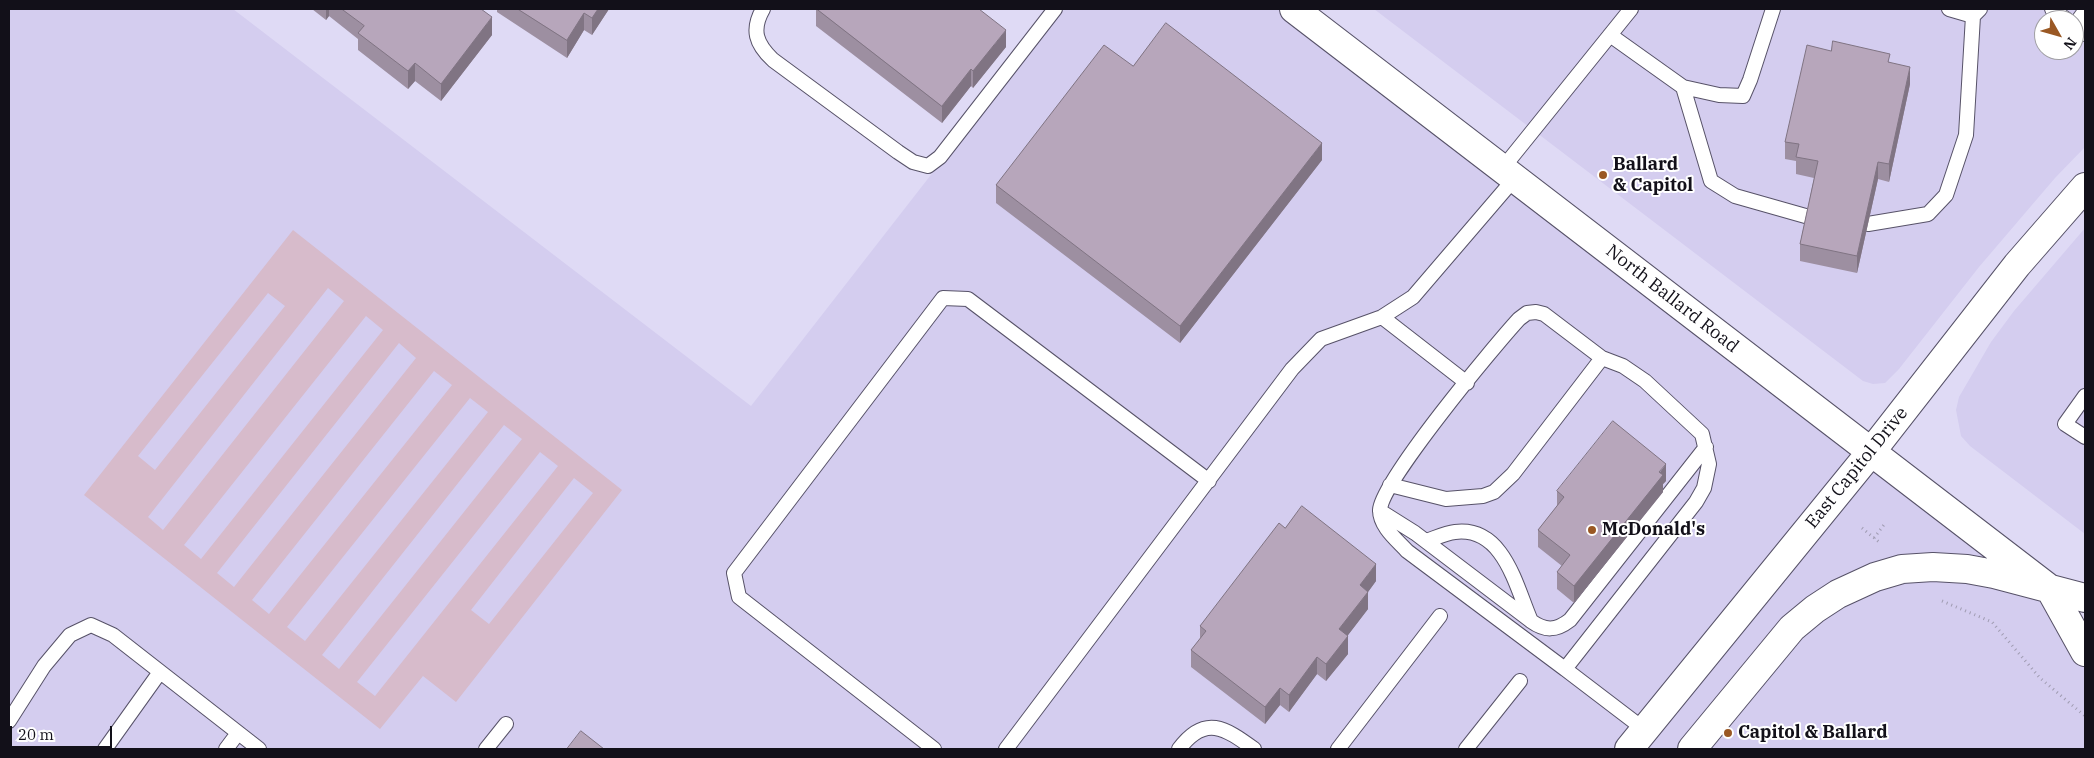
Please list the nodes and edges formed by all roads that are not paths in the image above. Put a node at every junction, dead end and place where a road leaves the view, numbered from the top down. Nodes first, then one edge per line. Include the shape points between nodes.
1 (763, 9) edge
2 (1055, 9) edge
3 (1294, 9) edge
4 (1631, 9) edge
5 (1773, 9) edge
6 (1949, 9) edge
7 (1977, 12) edge
8 (1610, 35) junction
9 (1683, 87) junction
10 (1509, 173) junction
11 (2085, 187) edge
12 (1809, 217) edge
13 (1868, 224) edge
14 (1382, 317) junction
15 (1602, 358) junction
16 (1467, 383) junction
17 (2085, 396) edge
18 (2085, 437) edge
19 (1706, 447) junction
20 (1871, 452) junction
21 (1209, 480) junction
22 (1390, 485) junction
23 (1380, 511) junction
24 (1426, 541) junction
25 (2050, 589) junction
26 (2085, 598) edge
27 (1440, 616) dead end
28 (1531, 622) junction
29 (2085, 652) edge
30 (1565, 669) junction
31 (160, 672) junction
32 (1520, 681) dead end
33 (9, 721) edge
34 (506, 724) dead end
35 (238, 733) junction
36 (1637, 739) edge
37 (105, 749) edge
38 (226, 749) edge
39 (259, 749) edge
40 (486, 749) edge
41 (934, 749) edge
42 (1006, 749) edge
43 (1179, 749) edge
44 (1254, 749) edge
45 (1338, 749) edge
46 (1466, 749) edge
47 (1692, 749) edge

1 - 2 lane via 756,31 761,48 773,60 913,162 928,166 940,157
3 - 10 main road, North Ballard Road
4 - 8 lane
5 - 9 lane via 1743,96 1719,95
6 - 7 lane
7 - 13 lane via 1966,135 1946,196 1928,214
8 - 9 lane
8 - 10 lane
9 - 12 lane via 1711,181 1735,196
10 - 14 lane via 1413,297
10 - 20 main road, North Ballard Road
11 - 20 main road, East Capitol Drive via 2017,265
14 - 16 lane
14 - 21 lane via 1321,339 1292,369
15 - 16 lane via 1544,314 1527,313 1507,332
15 - 19 lane via 1623,366 1645,382 1702,434
15 - 22 lane via 1513,474 1494,492 1446,499
16 - 22 lane
17 - 18 lane via 2065,424
19 - 28 lane via 1570,620 1552,630
19 - 30 lane via 1708,475 1696,502
20 - 25 main road, North Ballard Road
20 - 36 main road, East Capitol Drive
21 - 41 lane via 968,300 943,298 734,573 739,598
21 - 42 lane
22 - 23 lane
23 - 24 lane
23 - 30 lane via 1391,535 1407,551
24 - 28 lane
24 - 28 lane via 1454,532 1477,533 1487,538 1500,551
25 - 26 main road, North Ballard Road
25 - 29 main road, North Ballard Road
25 - 47 main road via 1994,574 1933,567 1894,570 1875,577 1838,594 1792,628
27 - 45 lane
30 - 36 lane
31 - 33 lane via 113,635 91,625 70,635 44,666
31 - 35 lane
31 - 37 lane
32 - 46 lane
34 - 40 lane
35 - 38 lane
35 - 39 lane
43 - 44 lane via 1201,728 1219,728

